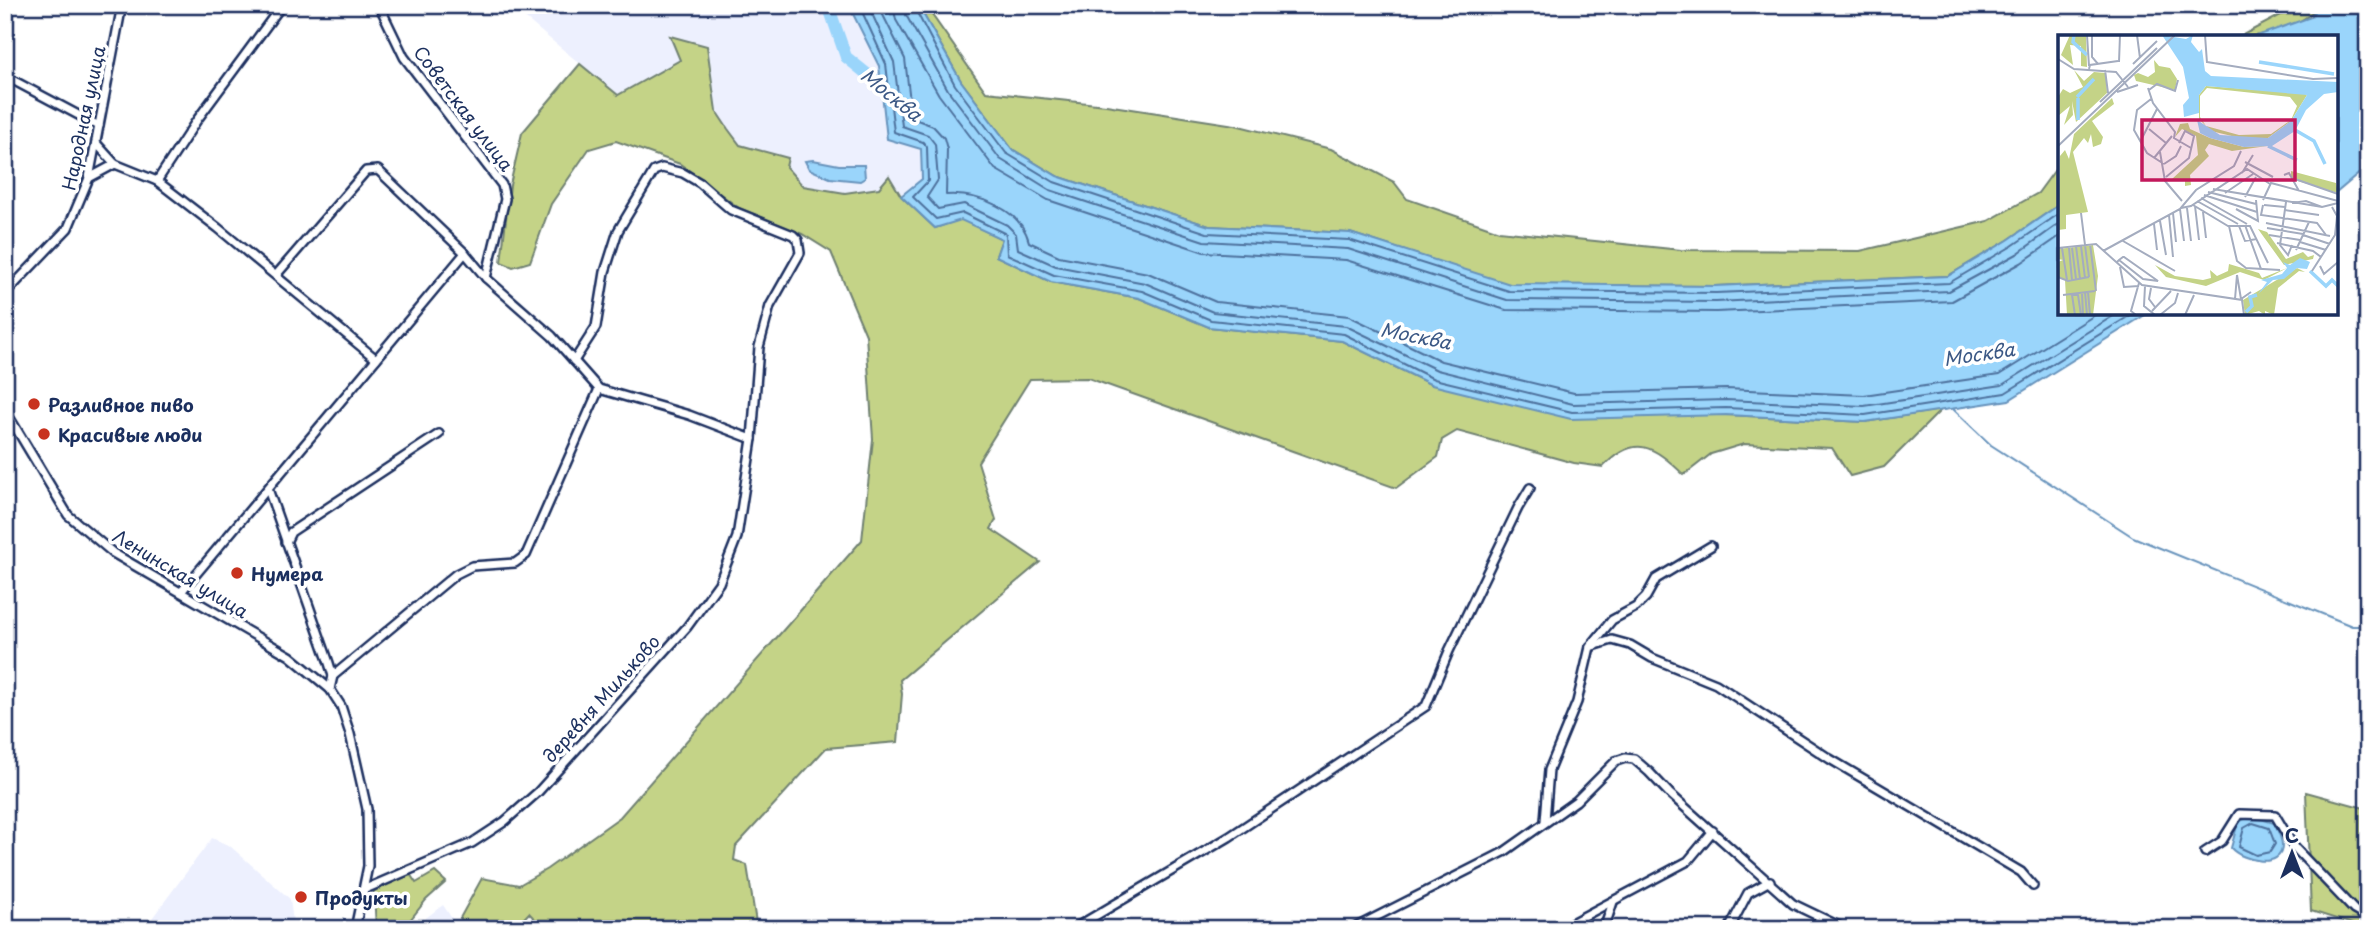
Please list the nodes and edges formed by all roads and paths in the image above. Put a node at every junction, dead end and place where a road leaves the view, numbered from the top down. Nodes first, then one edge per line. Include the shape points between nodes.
1 (122, 5) edge
2 (282, 5) edge
3 (379, 5) edge
4 (5, 76) edge
5 (99, 126) junction
6 (96, 143) junction
7 (115, 164) junction
8 (89, 178) junction
9 (157, 181) junction
10 (465, 253) junction
11 (277, 274) junction
12 (486, 275) junction
13 (5, 294) edge
14 (376, 359) junction
15 (574, 361) junction
16 (598, 389) junction
17 (5, 410) edge
18 (439, 434) dead end
19 (752, 439) junction
20 (1530, 488) dead end
21 (268, 489) junction
22 (1711, 546) dead end
23 (288, 550) junction
24 (181, 592) junction
25 (1590, 647) junction
26 (333, 676) junction
27 (330, 689) junction
28 (1545, 821) junction
29 (1713, 831) junction
30 (2204, 852) dead end
31 (1770, 881) junction
32 (2033, 886) dead end
33 (363, 890) junction
34 (1613, 902) junction
35 (2368, 918) edge
36 (355, 929) edge
37 (1073, 929) edge
38 (1352, 929) edge
39 (1560, 929) edge
40 (1604, 929) edge
41 (1729, 929) edge
42 (1845, 929) edge

1 - 5 street, Народная улица
2 - 9 street
3 - 12 street, Советская улица via 404,57 502,185 505,199
4 - 5 street
5 - 6 street, Народная улица
6 - 7 street
6 - 8 street, Народная улица
7 - 8 street
7 - 9 street
8 - 13 street, Народная улица via 68,229
9 - 11 street
10 - 11 street via 373,170 366,171
10 - 12 street
10 - 14 street
11 - 14 street
12 - 15 street
14 - 21 street
15 - 16 street
15 - 19 street, деревня Мильково via 596,327 605,272 618,231 654,171 662,168 683,173 738,214 793,235 800,246 770,306 759,347
16 - 19 street
16 - 26 street via 526,555 515,562 472,566 456,574
17 - 24 street, Ленинская улица via 68,515 113,553
18 - 23 street via 291,531
19 - 33 street, деревня Мильково via 737,537 719,583 687,627 538,792 504,822 460,849
20 - 37 street via 1426,706 1229,837
21 - 23 street
21 - 24 street
22 - 25 street via 1656,579 1646,597 1612,620
23 - 26 street
24 - 27 street, Ленинская улица via 314,672
25 - 28 street via 1577,702 1549,770
25 - 32 street via 1612,640 1630,645 1716,684 1830,759 2021,872
26 - 27 street
27 - 33 street, Ленинская улица via 351,734 367,809 370,837
28 - 29 street via 1625,758 1649,772
28 - 38 street via 1504,852
29 - 31 street
29 - 34 street via 1688,861
30 - 35 street via 2222,841 2239,814 2274,815 2294,847 2354,910
31 - 41 street via 1748,893
31 - 42 street via 1804,911
33 - 36 street, Ленинская улица
34 - 39 street
34 - 40 street

